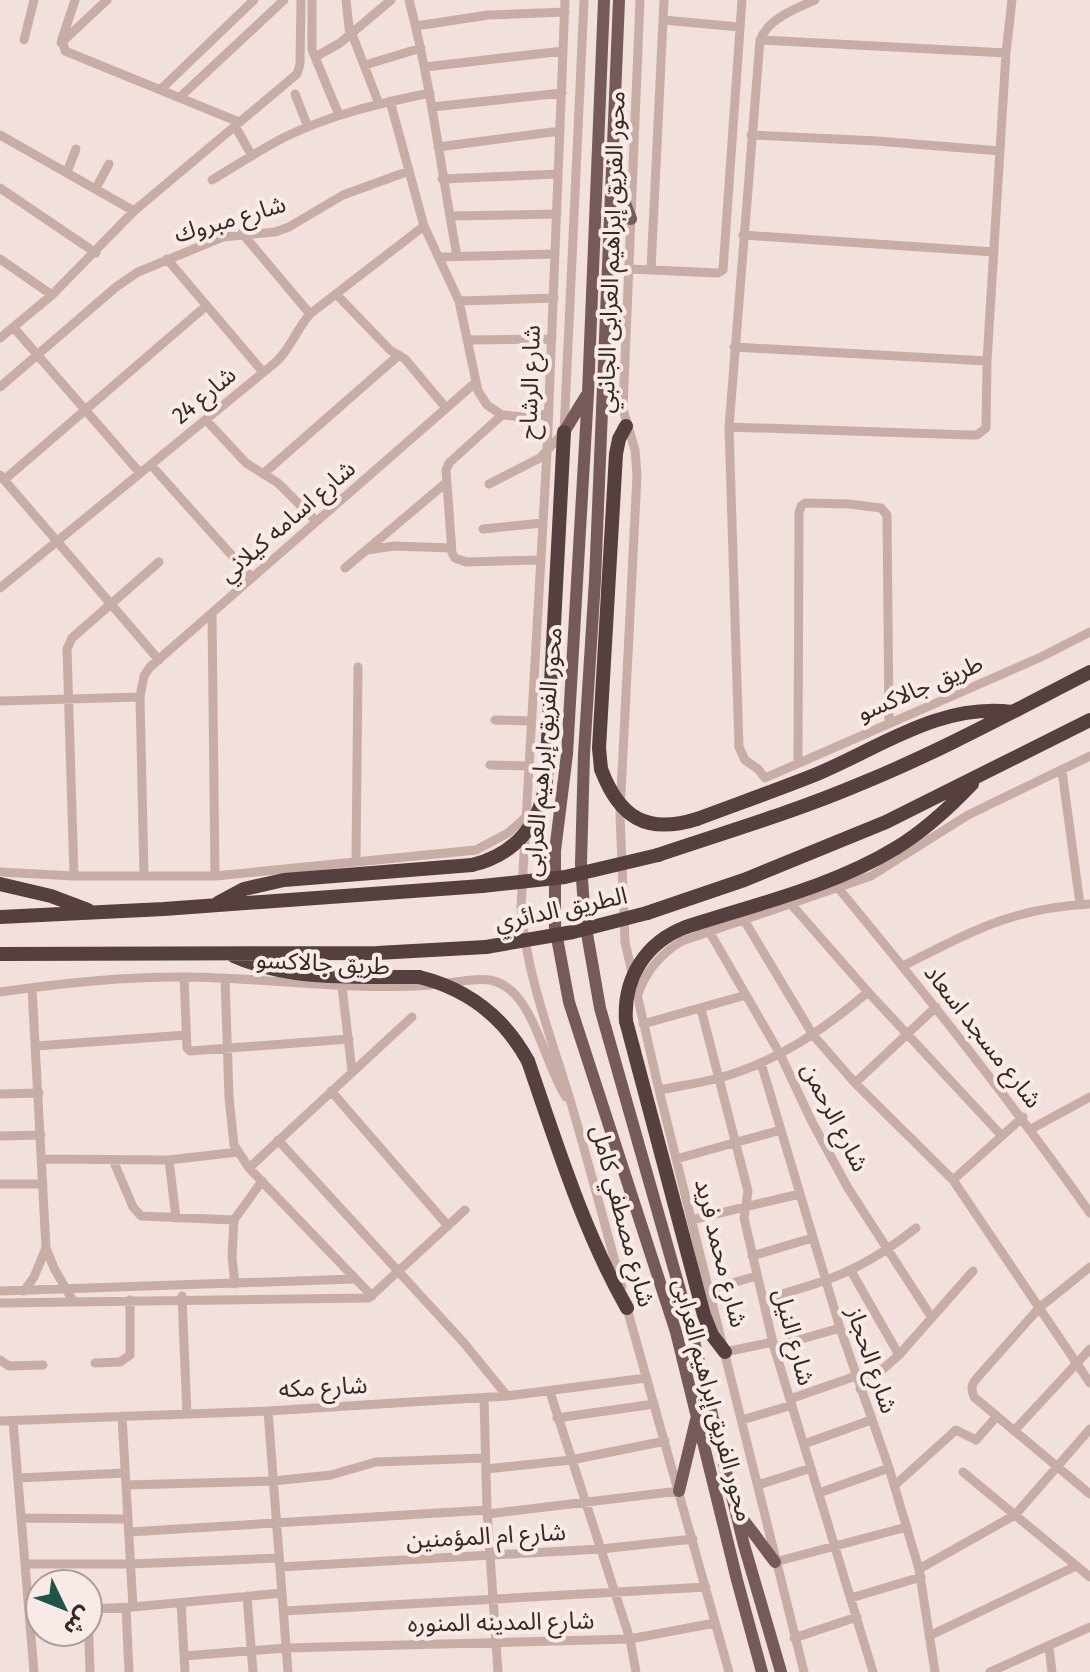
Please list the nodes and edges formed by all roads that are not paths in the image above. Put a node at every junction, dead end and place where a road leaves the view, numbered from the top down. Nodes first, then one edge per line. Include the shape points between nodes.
1 (34, 0) edge
2 (75, 0) edge
3 (107, 0) edge
4 (254, 0) edge
5 (284, 0) edge
6 (301, 0) edge
7 (312, 0) edge
8 (346, 0) edge
9 (391, 0) edge
10 (409, 0) edge
11 (565, 0) edge
12 (584, 0) edge
13 (604, 0) edge
14 (619, 0) edge
15 (640, 0) edge
16 (664, 0) edge
17 (742, 0) edge
18 (815, 0) edge
19 (1012, 0) edge
20 (565, 12) junction
21 (663, 20) junction
22 (416, 26) junction
23 (740, 27) junction
24 (351, 35) junction
25 (24, 40) dead end
26 (760, 40) junction
27 (61, 43) junction
28 (421, 48) junction
29 (563, 51) junction
30 (1006, 53) junction
31 (313, 54) junction
32 (365, 65) junction
33 (425, 67) junction
34 (160, 90) junction
35 (430, 93) junction
36 (562, 93) junction
37 (295, 94) dead end
38 (180, 97) junction
39 (390, 101) junction
40 (379, 104) junction
41 (432, 107) junction
42 (339, 115) junction
43 (237, 124) junction
44 (308, 127) junction
45 (560, 131) junction
46 (0, 135) edge
47 (751, 135) junction
48 (438, 147) junction
49 (76, 149) dead end
50 (1000, 151) junction
51 (252, 156) junction
52 (109, 164) dead end
53 (613, 170) junction
54 (409, 171) junction
55 (67, 172) junction
56 (558, 174) junction
57 (442, 179) junction
58 (212, 180) dead end
59 (0, 188) edge
60 (96, 188) junction
61 (134, 211) junction
62 (557, 214) junction
63 (450, 216) junction
64 (631, 219) junction
65 (424, 226) junction
66 (242, 233) junction
67 (743, 235) junction
68 (994, 252) junction
69 (96, 253) junction
70 (555, 254) junction
71 (457, 256) junction
72 (438, 257) junction
73 (0, 259) edge
74 (167, 259) junction
75 (629, 269) junction
76 (651, 269) junction
77 (718, 273) junction
78 (739, 281) junction
79 (52, 295) junction
80 (337, 295) junction
81 (554, 298) junction
82 (459, 301) junction
83 (206, 306) junction
84 (310, 314) junction
85 (5, 332) edge
86 (552, 339) junction
87 (467, 340) junction
88 (734, 347) junction
89 (37, 355) junction
90 (399, 355) junction
91 (987, 361) junction
92 (263, 372) junction
93 (475, 383) junction
94 (0, 387) edge
95 (588, 393) junction
96 (446, 408) junction
97 (85, 411) junction
98 (549, 414) junction
99 (502, 415) junction
100 (206, 420) junction
101 (626, 426) junction
102 (729, 427) junction
103 (564, 432) junction
104 (547, 453) junction
105 (151, 465) junction
106 (140, 473) junction
107 (263, 474) junction
108 (2, 477) edge
109 (447, 482) junction
110 (489, 484) dead end
111 (316, 521) junction
112 (542, 523) junction
113 (483, 529) dead end
114 (57, 542) junction
115 (451, 548) junction
116 (365, 551) junction
117 (540, 560) junction
118 (159, 562) dead end
119 (345, 568) dead end
120 (252, 578) junction
121 (1, 587) edge
122 (111, 605) junction
123 (212, 614) junction
124 (1090, 632) edge
125 (159, 660) junction
126 (358, 667) dead end
127 (1090, 672) edge
128 (140, 697) junction
129 (68, 698) junction
130 (0, 701) edge
131 (1012, 712) junction
132 (495, 720) dead end
133 (1090, 720) edge
134 (530, 721) junction
135 (889, 722) junction
136 (1090, 756) edge
137 (798, 762) junction
138 (490, 765) dead end
139 (528, 766) junction
140 (1062, 771) junction
141 (978, 778) junction
142 (527, 816) junction
143 (620, 840) joint
144 (356, 860) junction
145 (0, 872) edge
146 (144, 875) junction
147 (74, 876) junction
148 (215, 876) junction
149 (0, 884) edge
150 (839, 889) junction
151 (791, 904) junction
152 (1085, 904) edge
153 (214, 905) junction
154 (92, 912) junction
155 (0, 917) edge
156 (744, 920) junction
157 (709, 931) junction
158 (230, 954) junction
159 (2, 955) edge
160 (903, 966) junction
161 (184, 977) junction
162 (225, 978) junction
163 (342, 987) junction
164 (32, 988) junction
165 (0, 992) edge
166 (868, 992) junction
167 (746, 995) junction
168 (637, 998) junction
169 (936, 1007) junction
170 (701, 1009) junction
171 (412, 1017) dead end
172 (643, 1024) junction
173 (907, 1034) junction
174 (186, 1035) junction
175 (813, 1035) junction
176 (349, 1039) junction
177 (36, 1046) junction
178 (227, 1049) junction
179 (780, 1054) junction
180 (761, 1063) junction
181 (352, 1071) junction
182 (719, 1078) junction
183 (855, 1083) junction
184 (659, 1090) junction
185 (331, 1091) junction
186 (39, 1093) junction
187 (0, 1094) edge
188 (1090, 1097) edge
189 (572, 1106) junction
190 (1023, 1117) junction
191 (1031, 1129) junction
192 (781, 1130) junction
193 (41, 1135) junction
194 (0, 1136) edge
195 (1002, 1136) junction
196 (278, 1140) junction
197 (736, 1144) junction
198 (238, 1152) junction
199 (42, 1159) junction
200 (676, 1159) junction
201 (113, 1160) junction
202 (169, 1160) junction
203 (249, 1168) junction
204 (953, 1180) junction
205 (262, 1181) junction
206 (0, 1184) edge
207 (43, 1184) junction
208 (799, 1194) junction
209 (746, 1207) junction
210 (465, 1210) dead end
211 (1090, 1213) edge
212 (176, 1218) junction
213 (234, 1220) junction
214 (691, 1220) junction
215 (448, 1226) junction
216 (916, 1228) dead end
217 (812, 1238) junction
218 (46, 1248) junction
219 (888, 1250) junction
220 (752, 1256) junction
221 (1090, 1267) edge
222 (851, 1271) junction
223 (973, 1271) dead end
224 (399, 1272) junction
225 (757, 1276) junction
226 (355, 1279) junction
227 (825, 1282) junction
228 (235, 1284) junction
229 (182, 1285) junction
230 (64, 1288) junction
231 (710, 1289) junction
232 (25, 1290) junction
233 (0, 1291) edge
234 (372, 1296) junction
235 (183, 1299) junction
236 (763, 1299) junction
237 (130, 1300) junction
238 (73, 1301) junction
239 (5, 1303) edge
240 (627, 1308) junction
241 (1039, 1308) junction
242 (932, 1318) junction
243 (840, 1328) junction
244 (774, 1345) junction
245 (1090, 1349) edge
246 (725, 1352) junction
247 (899, 1355) junction
248 (0, 1360) edge
249 (1076, 1362) junction
250 (95, 1363) dead end
251 (43, 1365) dead end
252 (856, 1376) junction
253 (646, 1378) junction
254 (1090, 1383) edge
255 (860, 1389) junction
256 (550, 1392) junction
257 (507, 1396) junction
258 (484, 1398) junction
259 (791, 1402) junction
260 (654, 1404) junction
261 (268, 1411) junction
262 (187, 1414) junction
263 (122, 1416) junction
264 (997, 1416) junction
265 (697, 1417) junction
266 (557, 1418) junction
267 (742, 1420) junction
268 (871, 1420) junction
269 (0, 1421) edge
270 (13, 1421) junction
271 (1090, 1429) edge
272 (1014, 1431) junction
273 (665, 1441) junction
274 (804, 1444) junction
275 (571, 1460) junction
276 (486, 1464) junction
277 (1056, 1466) junction
278 (811, 1468) junction
279 (889, 1468) junction
280 (963, 1472) dead end
281 (125, 1473) junction
282 (18, 1478) junction
283 (273, 1481) junction
284 (126, 1485) junction
285 (758, 1485) junction
286 (894, 1486) junction
287 (679, 1491) junction
288 (819, 1493) junction
289 (1090, 1494) edge
290 (586, 1504) junction
291 (735, 1508) junction
292 (487, 1512) junction
293 (1015, 1515) junction
294 (21, 1518) junction
295 (128, 1519) junction
296 (277, 1522) junction
297 (907, 1527) junction
298 (129, 1532) junction
299 (693, 1539) junction
300 (836, 1548) junction
301 (601, 1549) junction
302 (491, 1555) junction
303 (775, 1562) junction
304 (280, 1563) junction
305 (25, 1564) junction
306 (130, 1564) junction
307 (1076, 1566) junction
308 (25, 1568) edge
309 (920, 1573) junction
310 (1090, 1577) edge
311 (706, 1587) junction
312 (614, 1592) junction
313 (282, 1593) junction
314 (247, 1596) junction
315 (494, 1598) junction
316 (851, 1598) junction
317 (181, 1603) junction
318 (129, 1608) junction
319 (104, 1609) edge
320 (284, 1611) junction
321 (857, 1617) junction
322 (715, 1623) junction
323 (1090, 1627) edge
324 (929, 1636) junction
325 (794, 1638) junction
326 (630, 1639) junction
327 (496, 1642) junction
328 (1049, 1647) junction
329 (32, 1648) edge
330 (89, 1648) edge
331 (286, 1648) junction
332 (253, 1650) junction
333 (184, 1656) junction
334 (1001, 1670) edge
335 (34, 1672) edge
336 (90, 1672) edge
337 (129, 1672) edge
338 (185, 1672) edge
339 (253, 1672) edge
340 (288, 1672) edge
341 (498, 1672) edge
342 (636, 1672) edge
343 (729, 1672) edge
344 (762, 1672) edge
345 (781, 1672) edge
346 (804, 1672) edge
347 (873, 1672) edge
348 (935, 1672) edge
349 (990, 1672) edge
350 (1052, 1672) edge

1 - 25 street
2 - 27 street
3 - 27 street
4 - 34 street
5 - 38 street
6 - 43 street via 297,74
7 - 31 street
8 - 24 street
9 - 24 street
10 - 22 street
11 - 20 street, شارع الرشاح
12 - 103 street, محور الفريق إبراهيم العرابى الجانبي
13 - 95 main road, محور الفريق إبراهيم العرابى
14 - 53 main road, محور الفريق إبراهيم العرابى
15 - 64 street, محور الفريق إبراهيم العرابى الجانبي
16 - 21 street
17 - 23 street
18 - 26 street via 776,20
19 - 30 street
20 - 22 street via 488,15
20 - 29 street, شارع الرشاح
21 - 23 street
21 - 76 street
22 - 28 street
23 - 77 street via 724,267
24 - 31 street
24 - 32 street
26 - 30 street
26 - 47 street
27 - 34 street via 68,54
28 - 32 street
28 - 33 street
29 - 33 street
29 - 36 street, شارع الرشاح
30 - 50 street
31 - 42 street
32 - 40 street
33 - 35 street
34 - 38 street
35 - 39 street
35 - 41 street
36 - 41 street
36 - 45 street, شارع الرشاح
37 - 44 street
38 - 43 street
39 - 40 street
39 - 54 street
40 - 42 street
41 - 48 street
42 - 44 street
43 - 51 street
43 - 61 street
44 - 51 street
45 - 48 street
45 - 56 street, شارع الرشاح
46 - 55 street
47 - 50 street
47 - 67 street
48 - 57 street
49 - 55 street
50 - 68 street
51 - 58 street
52 - 60 street
53 - 64 main road
53 - 291 main road, محور الفريق إبراهيم العرابى via 583,781 585,922 600,1008 691,1329
54 - 65 street
54 - 66 street, شارع مبروك via 343,195 289,227
55 - 60 street
56 - 57 street
56 - 62 street, شارع الرشاح
57 - 63 street
59 - 69 street
60 - 61 street
61 - 69 street
62 - 63 street
62 - 70 street, شارع الرشاح
63 - 71 street
64 - 75 street, محور الفريق إبراهيم العرابى الجانبي
65 - 72 street
65 - 80 street, شارع 24
66 - 74 street, شارع مبروك
66 - 84 street
67 - 68 street
67 - 78 street
68 - 91 street
69 - 79 street
70 - 71 street
70 - 81 street, شارع الرشاح
71 - 72 street
72 - 82 street
73 - 79 street
74 - 83 street
74 - 89 street, شارع مبروك via 116,287
75 - 76 street
75 - 101 street, محور الفريق إبراهيم العرابى الجانبي
76 - 77 street
77 - 78 street
78 - 88 street
79 - 85 street
80 - 84 street, شارع 24
80 - 90 street
81 - 82 street
81 - 86 street, شارع الرشاح
82 - 87 street
83 - 92 street
83 - 97 street
84 - 92 street, شارع 24 via 284,355
85 - 89 street
86 - 87 street
86 - 98 street, شارع الرشاح
87 - 93 street
88 - 91 street
88 - 102 street
89 - 94 street, شارع مبروك
89 - 97 street
90 - 96 street
90 - 107 street
91 - 102 street via 987,426 977,435
92 - 100 street, شارع 24
93 - 96 street, شارع اسامه كيلاني
93 - 99 street via 482,399
95 - 103 main road
95 - 265 main road, محور الفريق إبراهيم العرابى via 567,754 554,876 555,927 569,1002 676,1332
96 - 111 street, شارع اسامه كيلاني
97 - 106 street
97 - 108 street
98 - 99 street
98 - 104 street, شارع الرشاح
99 - 109 street via 453,457
100 - 105 street, شارع 24
100 - 107 street
101 - 131 highway, bridge via 616,454 599,748 601,769 614,798 633,816 658,825 697,819 936,720 986,709
101 - 143 street, محور الفريق إبراهيم العرابى الجانبي via 637,475
102 - 137 street, طريق جالاكسو via 739,747 765,778
103 - 104 street
103 - 153 highway, bridge via 546,779 541,807 527,833 502,854 472,865 284,880 244,889
104 - 110 street
104 - 112 street, شارع الرشاح
105 - 106 street, شارع 24
105 - 120 street
106 - 114 street, شارع 24
107 - 111 street
108 - 114 street
109 - 115 street
109 - 116 street
111 - 120 street, شارع اسامه كيلاني
112 - 113 street
112 - 117 street, شارع الرشاح
114 - 121 street, شارع 24
114 - 122 street
115 - 116 street
115 - 117 street via 460,561
116 - 119 street
117 - 134 street, شارع الرشاح
118 - 122 street
120 - 123 street, شارع اسامه كيلاني
122 - 125 street
122 - 129 street via 69,643
123 - 125 street, شارع اسامه كيلاني
123 - 148 street
124 - 135 street, طريق جالاكسو
125 - 128 street, شارع اسامه كيلاني via 144,676
126 - 144 street
127 - 131 highway, الطريق الدائري
128 - 129 street
128 - 146 street
129 - 130 street
129 - 147 street
131 - 153 highway, الطريق الدائري, bridge via 859,785 658,855 565,877
132 - 134 street
133 - 141 highway, الطريق الدائري
134 - 139 street, شارع الرشاح
135 - 137 street, طريق جالاكسو
135 - 137 street via 887,515 881,508 805,503 799,513
136 - 140 street
138 - 139 street
139 - 142 street, شارع مصطفي كامل
140 - 150 street via 968,815 883,870
140 - 152 street
141 - 158 highway, الطريق الدائري, bridge via 815,852 647,913 573,932 486,947
141 - 246 highway, bridge via 898,847 823,882 686,927 657,943 636,968 626,999 626,1021 704,1315
142 - 144 street via 476,850
142 - 189 street, شارع مصطفي كامل via 525,942
143 - 168 street, شارع محمد فريد via 625,942
144 - 148 street
145 - 147 street
146 - 147 street
146 - 148 street
149 - 154 highway
150 - 151 street
150 - 160 street, شارع مسجد اسعاد
151 - 156 street
151 - 166 street
152 - 160 street via 1000,919
153 - 154 highway, الطريق الدائري
154 - 155 highway, الطريق الدائري
156 - 157 street
156 - 175 street
157 - 167 street, شارع الرحمن
157 - 168 street via 664,953
158 - 159 highway, الطريق الدائري
158 - 240 highway, bridge via 255,965 307,975 419,977 460,991 484,1007 505,1026 528,1061 581,1213
160 - 169 street, شارع مسجد اسعاد
161 - 162 street, طريق جالاكسو
161 - 164 street, طريق جالاكسو
161 - 174 street
162 - 163 street, طريق جالاكسو
162 - 178 street
163 - 176 street
163 - 189 street, طريق جالاكسو via 478,979 501,983 524,1004
164 - 165 street, طريق جالاكسو
164 - 177 street
166 - 173 street
166 - 175 street
167 - 170 street
167 - 179 street, شارع الرحمن
168 - 172 street, شارع محمد فريد
169 - 173 street
169 - 190 street, شارع مسجد اسعاد
170 - 172 street
170 - 182 street, شارع النيل
171 - 181 street
172 - 184 street, شارع محمد فريد
173 - 183 street
173 - 195 street
174 - 177 street
174 - 178 street via 190,1051
175 - 179 street
175 - 183 street
176 - 178 street
176 - 181 street
177 - 186 street
178 - 198 street
179 - 180 street
179 - 219 street, شارع الرحمن via 848,1188
180 - 182 street
180 - 192 street, شارع الحجاز
181 - 185 street
182 - 184 street
182 - 197 street, شارع النيل
183 - 204 street
184 - 200 street, شارع محمد فريد
185 - 196 street
185 - 215 street
186 - 187 street
186 - 193 street
188 - 191 street
189 - 240 street, شارع مصطفي كامل
190 - 191 street, شارع مسجد اسعاد
190 - 195 street
191 - 211 street, شارع مسجد اسعاد
192 - 197 street
192 - 208 street, شارع الحجاز
193 - 194 street
193 - 199 street
195 - 204 street
196 - 203 street
196 - 224 street
197 - 200 street
197 - 209 street, شارع النيل via 748,1191
198 - 202 street
198 - 203 street
199 - 201 street
199 - 207 street
200 - 214 street, شارع محمد فريد
201 - 202 street
201 - 212 street via 136,1213
202 - 212 street
203 - 205 street
204 - 241 street
205 - 213 street
205 - 226 street
206 - 207 street
207 - 218 street
208 - 209 street
208 - 217 street, شارع الحجاز
209 - 214 street
209 - 220 street, شارع النيل
210 - 215 street
212 - 213 street
213 - 228 street
214 - 231 street, شارع محمد فريد
215 - 224 street
216 - 219 street
217 - 220 street
217 - 227 street, شارع الحجاز
218 - 230 street
218 - 232 street
219 - 222 street
219 - 242 street, شارع الرحمن
220 - 225 street, شارع النيل
221 - 241 street
222 - 227 street
222 - 247 street
223 - 242 street
224 - 234 street
224 - 257 street
225 - 231 street
225 - 236 street, شارع النيل
226 - 228 street
226 - 234 street
227 - 236 street
227 - 243 street, شارع الحجاز
228 - 229 street
229 - 230 street
229 - 235 street
230 - 232 street
230 - 238 street
231 - 246 street, شارع محمد فريد
232 - 233 street
232 - 239 street
234 - 235 street
235 - 237 street
235 - 262 street
236 - 244 street, شارع النيل
237 - 238 street
237 - 250 street via 130,1355 120,1362
238 - 239 street
240 - 253 street, شارع مصطفي كامل
241 - 249 street
241 - 264 street via 972,1383 974,1397
242 - 247 street
243 - 244 street
243 - 252 street, شارع الحجاز
244 - 246 street
244 - 259 street, شارع النيل
245 - 249 street
246 - 267 street, شارع محمد فريد
247 - 255 street
248 - 251 street via 9,1366
249 - 254 street
249 - 272 street
252 - 255 street, شارع الحجاز
252 - 259 street
253 - 256 street, شارع مكه
253 - 260 street, شارع مصطفي كامل
255 - 268 street, شارع الحجاز
256 - 257 street, شارع مكه
256 - 266 street
257 - 258 street, شارع مكه
258 - 261 street, شارع مكه
258 - 276 street
259 - 267 street
259 - 274 street, شارع النيل
260 - 266 street
260 - 273 street, شارع مصطفي كامل
261 - 262 street, شارع مكه
261 - 283 street
262 - 263 street, شارع مكه
263 - 270 street, شارع مكه
263 - 281 street
264 - 272 street
264 - 286 street via 976,1440 956,1430
265 - 287 main road
265 - 344 main road, محور الفريق إبراهيم العرابى
266 - 275 street
267 - 285 street, شارع محمد فريد
268 - 274 street
268 - 279 street, شارع الحجاز
269 - 270 street, شارع مكه
270 - 282 street
271 - 277 street
272 - 277 street
273 - 275 street
273 - 287 street, شارع مصطفي كامل
274 - 278 street, شارع النيل
275 - 276 street
275 - 290 street
276 - 283 street via 376,1462 331,1475
276 - 292 street
277 - 289 street
277 - 293 street
278 - 285 street
278 - 288 street, شارع النيل
279 - 286 street, شارع الحجاز
279 - 288 street
280 - 293 street
281 - 282 street
281 - 284 street
282 - 294 street
283 - 284 street
283 - 296 street
284 - 295 street
285 - 303 street, شارع محمد فريد
286 - 297 street, شارع الحجاز
287 - 290 street
287 - 299 street, شارع مصطفي كامل
288 - 300 street, شارع النيل
290 - 292 street
290 - 301 street
291 - 303 main road
291 - 345 main road, محور الفريق إبراهيم العرابى
292 - 296 street
292 - 302 street
293 - 307 street
293 - 309 street
294 - 295 street
294 - 305 street
295 - 298 street
296 - 298 street
296 - 304 street
297 - 300 street
297 - 309 street, شارع الحجاز
298 - 306 street
299 - 301 street, شارع ام المؤمنين
299 - 311 street, شارع مصطفي كامل
300 - 303 street
300 - 316 street, شارع النيل
301 - 302 street, شارع ام المؤمنين
301 - 312 street
302 - 304 street, شارع ام المؤمنين
302 - 315 street
303 - 325 street, شارع محمد فريد
304 - 306 street, شارع ام المؤمنين
304 - 313 street
305 - 306 street, شارع ام المؤمنين
305 - 308 street
306 - 318 street
307 - 310 street
307 - 324 street
309 - 316 street
309 - 324 street, شارع الحجاز
311 - 312 street
311 - 322 street, شارع مصطفي كامل
312 - 315 street
312 - 326 street
313 - 314 street
313 - 320 street
314 - 317 street
314 - 332 street
315 - 320 street
315 - 327 street
316 - 321 street, شارع النيل
317 - 318 street
317 - 333 street
318 - 319 street
318 - 337 street
320 - 331 street
321 - 325 street
321 - 347 street, شارع النيل
322 - 326 street, شارع المدينه المنوره
322 - 343 street, شارع مصطفي كامل
323 - 328 street
324 - 348 street, شارع الحجاز
325 - 346 street, شارع محمد فريد
326 - 327 street, شارع المدينه المنوره
326 - 342 street
327 - 331 street, شارع المدينه المنوره
327 - 341 street
328 - 334 street
328 - 350 street
329 - 335 street
330 - 336 street
331 - 332 street, شارع المدينه المنوره
331 - 340 street
332 - 333 street, شارع المدينه المنوره
332 - 339 street
333 - 338 street
334 - 349 street

